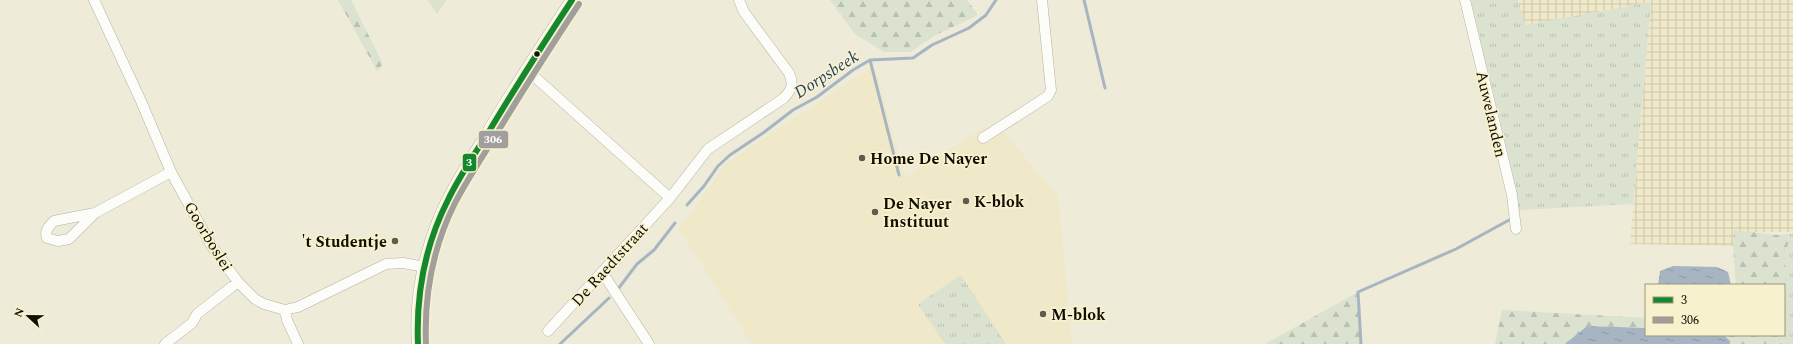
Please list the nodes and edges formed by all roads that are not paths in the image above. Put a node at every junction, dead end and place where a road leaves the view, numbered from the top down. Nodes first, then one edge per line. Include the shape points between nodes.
1 (94, 0) edge
2 (572, 0) edge
3 (739, 0) edge
4 (1042, 0) edge
5 (1465, 0) edge
6 (527, 70) junction
7 (983, 138) dead end
8 (171, 172) junction
9 (670, 198) junction
10 (95, 213) dead end
11 (1516, 228) dead end
12 (425, 267) junction
13 (602, 272) junction
14 (238, 282) junction
15 (285, 310) junction
16 (548, 331) dead end
17 (166, 344) edge
18 (298, 344) edge
19 (418, 344) edge
20 (649, 344) edge

1 - 8 street, Goorboslei
2 - 6 street
3 - 9 street, De Raedtstraat via 744,12 789,73 792,90 708,149
4 - 7 street via 1051,90 1048,96
5 - 11 street, Auwelanden via 1512,195
6 - 9 street
6 - 12 street via 447,203 438,221
8 - 10 street
8 - 14 street, Goorboslei via 211,245
9 - 13 street, De Raedtstraat
12 - 15 street via 402,262 386,264 298,307
12 - 19 street via 419,303
13 - 16 street, De Raedtstraat
13 - 20 street
14 - 15 street, Goorboslei via 255,300
14 - 17 street via 197,314 192,323
15 - 18 street

